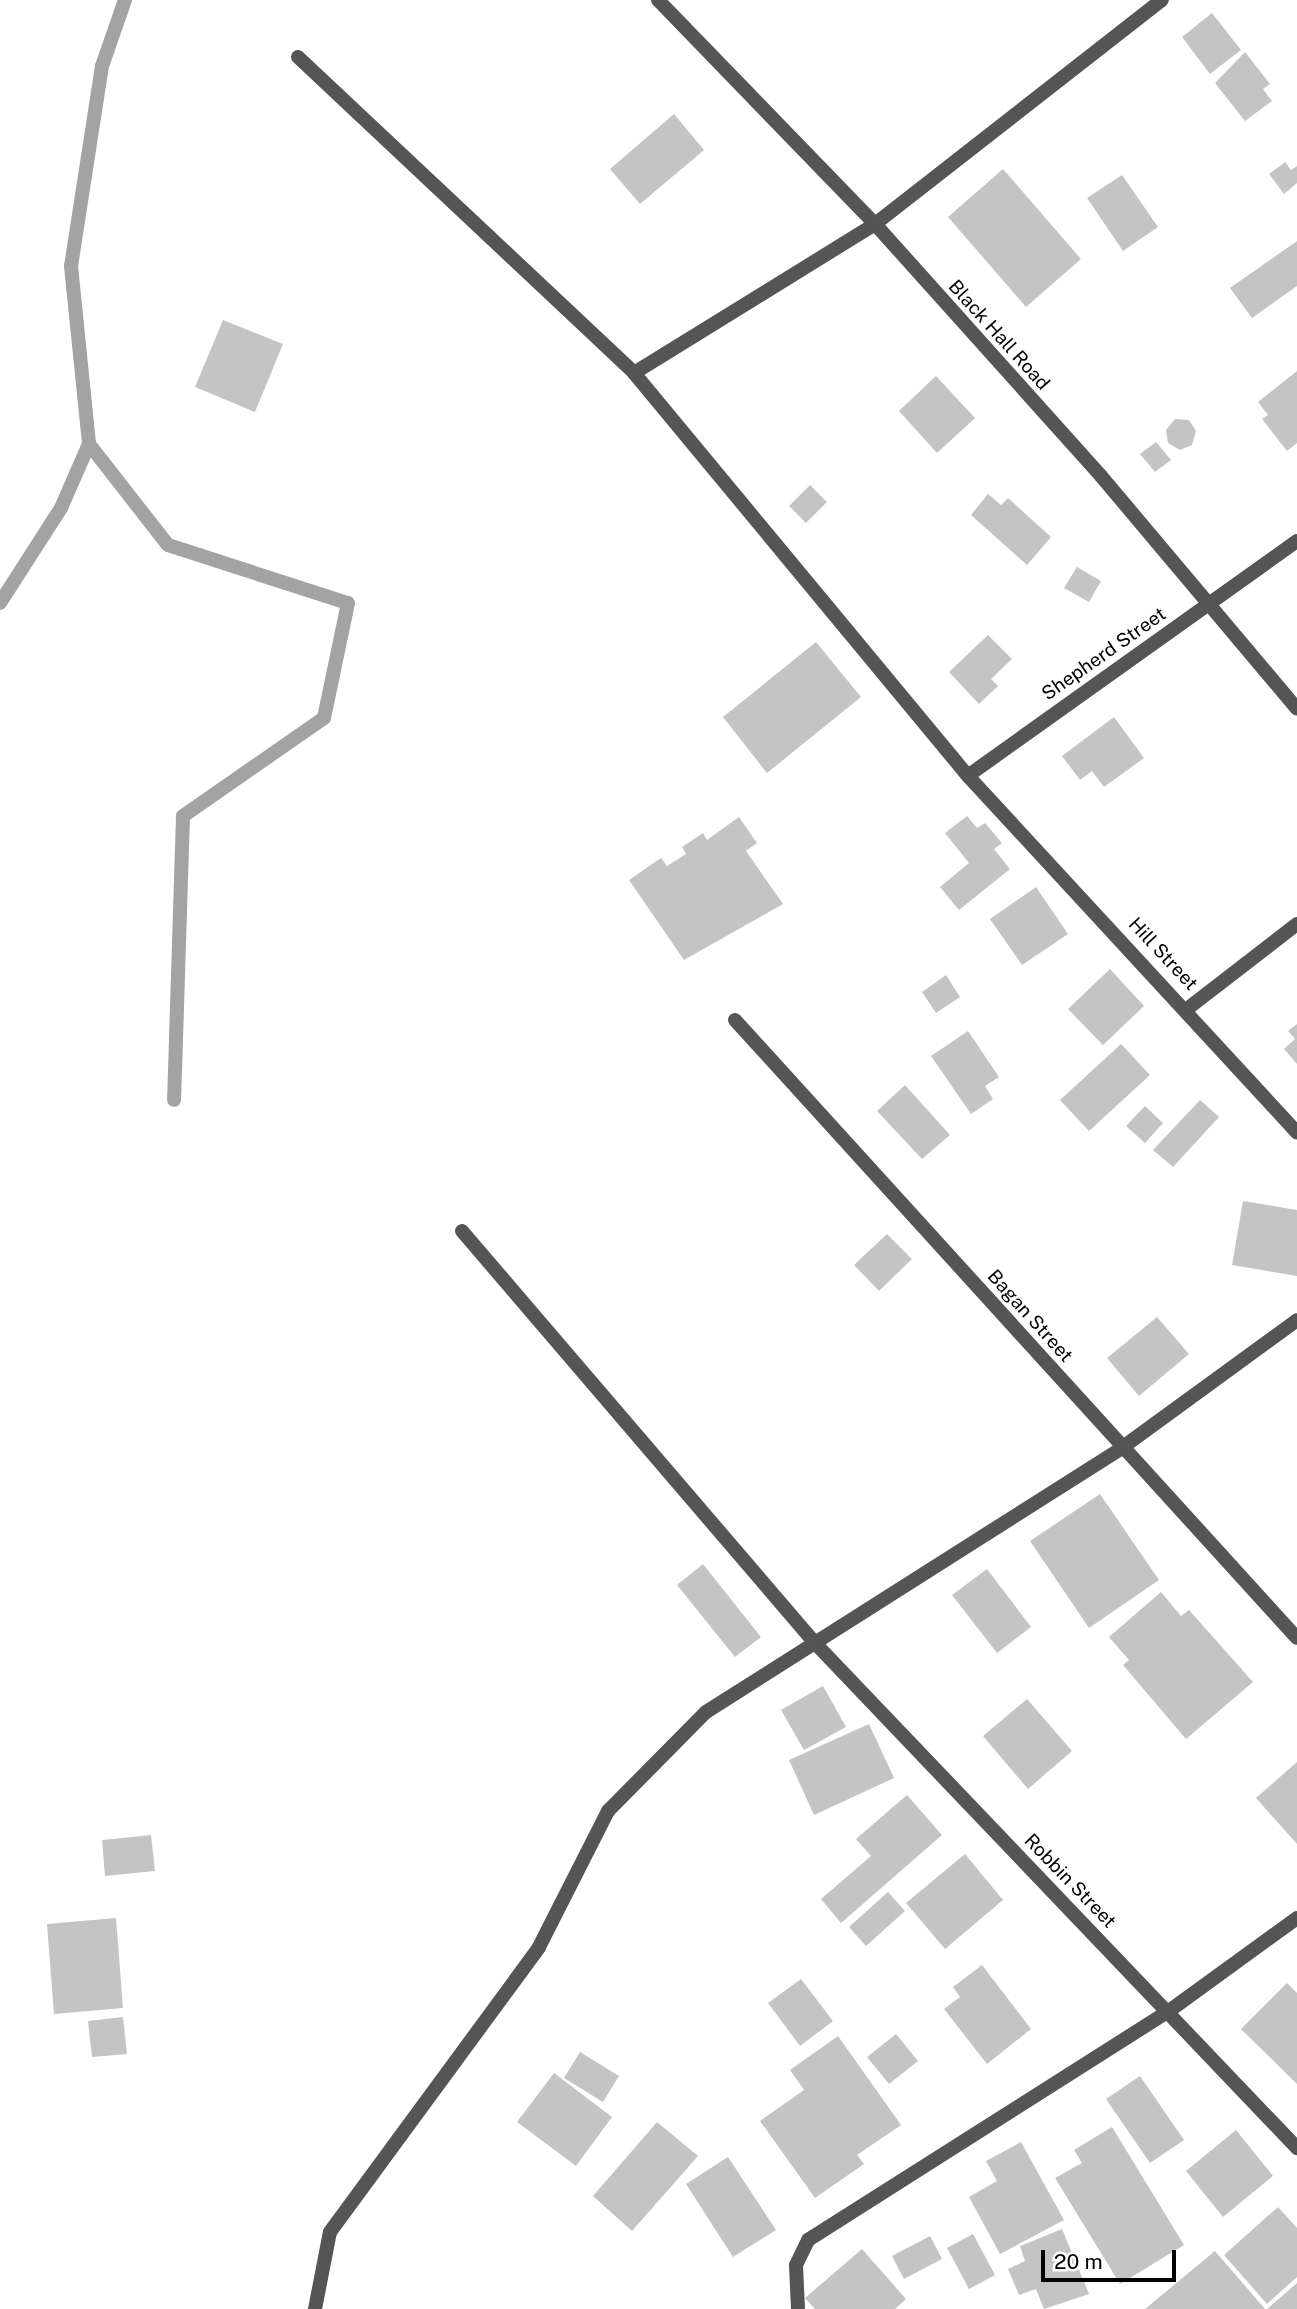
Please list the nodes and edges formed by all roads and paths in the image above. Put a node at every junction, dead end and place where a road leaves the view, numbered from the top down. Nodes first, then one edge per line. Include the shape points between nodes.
1 (658, 0) edge
2 (1162, 0) edge
3 (298, 57) dead end
4 (875, 224) junction
5 (634, 373) junction
6 (1297, 541) edge
7 (1206, 606) junction
8 (1297, 709) edge
9 (968, 775) junction
10 (1297, 923) edge
11 (1187, 1009) junction
12 (735, 1020) dead end
13 (1297, 1133) edge
14 (461, 1231) dead end
15 (1297, 1320) edge
16 (1123, 1447) junction
17 (1297, 1638) edge
18 (814, 1642) junction
19 (1297, 1918) edge
20 (1169, 2011) junction
21 (1297, 2148) edge
22 (316, 2309) edge
23 (798, 2309) edge

1 - 4 street, Black Hall Road
2 - 4 street
3 - 5 street
4 - 5 street
4 - 7 street, Black Hall Road via 1101,476
5 - 9 street
6 - 7 street, Shepherd Street
7 - 8 street, Black Hall Road
7 - 9 street, Shepherd Street
9 - 11 street, Hill Street
10 - 11 street
11 - 13 street, Hill Street
12 - 16 street, Bagan Street
14 - 18 street, Robbin Street
15 - 16 street
16 - 17 street, Bagan Street
16 - 18 street
18 - 20 street, Robbin Street
18 - 22 street via 706,1712 608,1811 540,1947 330,2232
19 - 20 street
20 - 21 street, Robbin Street
20 - 23 street via 808,2240 796,2265

